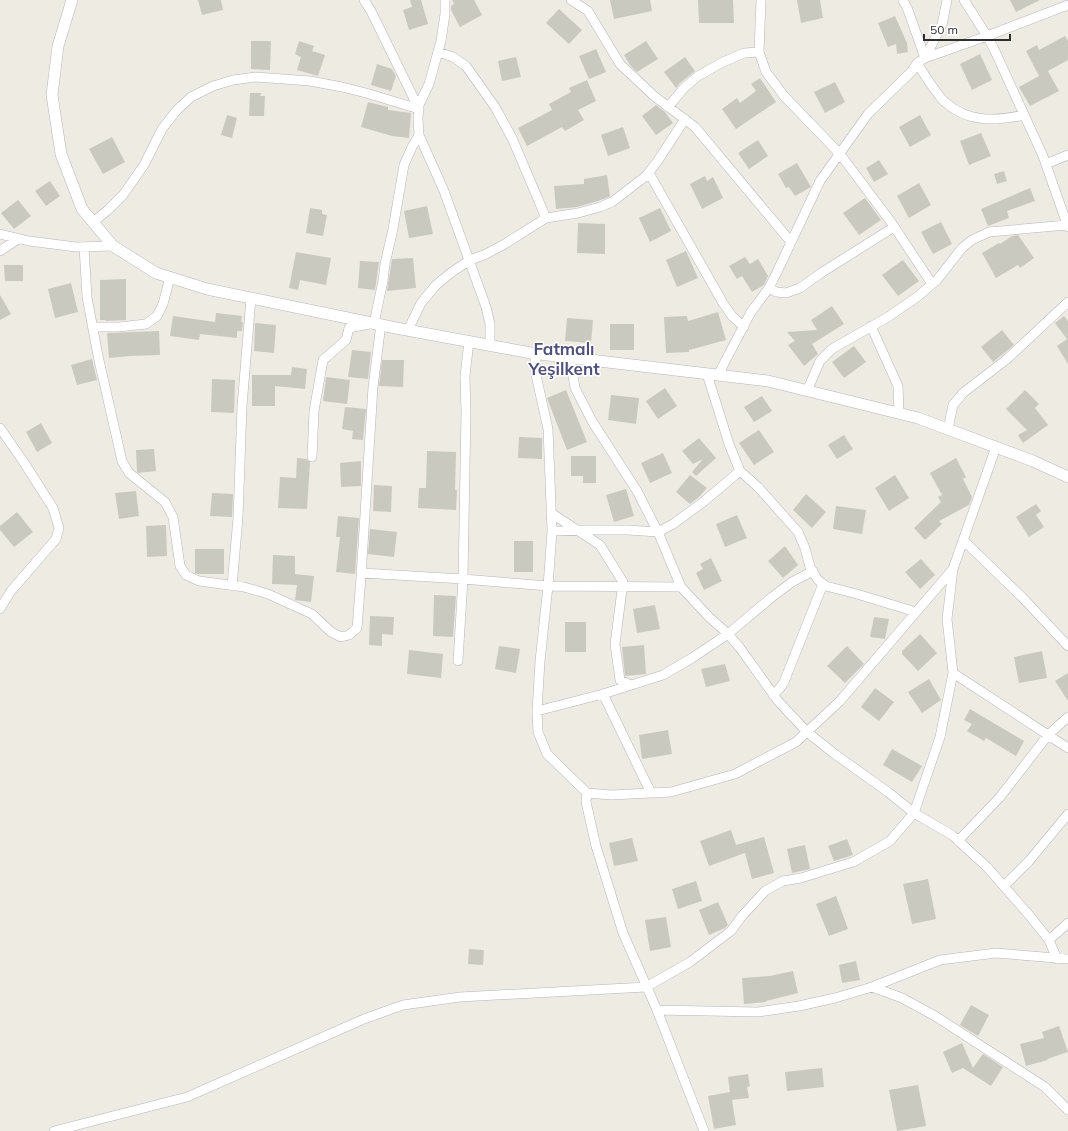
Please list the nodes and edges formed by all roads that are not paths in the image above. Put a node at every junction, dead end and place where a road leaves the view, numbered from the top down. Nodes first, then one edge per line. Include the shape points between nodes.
1 (72, 0) edge
2 (364, 0) edge
3 (445, 0) edge
4 (571, 0) edge
5 (761, 0) edge
6 (903, 0) edge
7 (947, 0) edge
8 (964, 0) edge
9 (1068, 4) edge
10 (987, 36) junction
11 (438, 52) junction
12 (759, 52) junction
13 (925, 58) junction
14 (917, 64) junction
15 (668, 107) junction
16 (419, 109) junction
17 (1024, 115) junction
18 (685, 119) junction
19 (419, 135) junction
20 (840, 154) junction
21 (1068, 156) edge
22 (1046, 164) junction
23 (649, 173) junction
24 (546, 218) junction
25 (93, 222) junction
26 (1068, 226) edge
27 (894, 227) junction
28 (0, 234) edge
29 (18, 239) junction
30 (791, 242) junction
31 (113, 246) junction
32 (84, 247) junction
33 (0, 251) edge
34 (470, 260) junction
35 (170, 277) junction
36 (932, 284) junction
37 (769, 288) junction
38 (251, 298) junction
39 (1068, 302) edge
40 (378, 324) junction
41 (871, 326) junction
42 (92, 327) junction
43 (744, 327) junction
44 (408, 330) junction
45 (469, 341) junction
46 (490, 345) junction
47 (535, 353) junction
48 (570, 358) junction
49 (712, 375) junction
50 (807, 391) junction
51 (899, 413) junction
52 (948, 429) junction
53 (2, 434) edge
54 (996, 447) junction
55 (312, 456) dead end
56 (740, 471) junction
57 (1068, 476) edge
58 (551, 513) junction
59 (578, 530) junction
60 (552, 531) junction
61 (658, 532) junction
62 (963, 540) junction
63 (953, 569) junction
64 (813, 571) junction
65 (362, 573) junction
66 (462, 579) junction
67 (823, 584) junction
68 (232, 586) junction
69 (548, 586) junction
70 (622, 587) junction
71 (681, 587) junction
72 (0, 609) edge
73 (916, 612) junction
74 (728, 634) junction
75 (1068, 646) edge
76 (458, 662) dead end
77 (953, 673) junction
78 (631, 685) junction
79 (602, 694) junction
80 (773, 695) junction
81 (537, 711) junction
82 (1068, 717) edge
83 (807, 732) junction
84 (1048, 735) junction
85 (1068, 748) edge
86 (587, 793) junction
87 (651, 793) junction
88 (914, 813) junction
89 (1068, 814) edge
90 (958, 841) junction
91 (1004, 886) junction
92 (1068, 923) edge
93 (1049, 940) junction
94 (1057, 958) junction
95 (1068, 959) edge
96 (646, 987) junction
97 (872, 987) junction
98 (657, 1010) junction
99 (1068, 1110) edge
100 (54, 1131) edge
101 (704, 1131) edge

1 - 25 street via 58,46 52,95 61,154 82,209
2 - 16 street
3 - 11 street
4 - 15 street via 588,11 620,64
5 - 12 street
6 - 13 street
7 - 13 street via 942,25
8 - 10 street
9 - 10 street
10 - 13 street
10 - 17 street
11 - 16 street
11 - 24 street via 453,57 466,66 495,108 512,138
12 - 15 street via 744,53 698,76
12 - 20 street via 766,72 784,96
13 - 14 street
14 - 17 street via 945,103 965,116 1006,119
14 - 20 street via 868,114
15 - 18 street
16 - 19 street
16 - 25 street via 342,87 310,82 256,77 213,86 191,97 177,110 162,129 144,165 123,195
17 - 22 street
18 - 23 street
18 - 30 street via 695,127
19 - 34 street
19 - 40 street via 404,165 385,264
20 - 27 street
20 - 30 street via 820,181
21 - 22 street
22 - 26 street
23 - 24 street via 612,202 578,213
23 - 43 street via 723,303
24 - 34 street via 486,254
25 - 31 street
26 - 36 street via 988,232 962,248
27 - 36 street
27 - 37 street via 800,288 786,293
28 - 29 street
29 - 32 street
29 - 33 street
30 - 37 street
31 - 32 street
31 - 35 street via 156,273
32 - 42 street
34 - 44 street via 436,285 421,303
34 - 46 street via 490,324
35 - 38 street via 207,289
35 - 42 street via 164,304 157,316 146,324
36 - 41 street via 912,301
37 - 43 street via 751,312
38 - 40 street
38 - 68 street
39 - 52 street via 1007,359 964,394 953,406
40 - 44 street
40 - 55 street via 349,328 346,340 323,360 314,411
40 - 65 street
41 - 50 street via 832,349 820,361
41 - 51 street via 898,386
42 - 68 street via 122,461 129,473 165,502 173,517 180,566 186,575 199,581
43 - 49 street
44 - 45 street
45 - 46 street
45 - 66 street via 465,376
46 - 47 street
47 - 48 street
47 - 58 street via 536,375 548,430
48 - 49 street
48 - 61 street via 575,388 592,421 637,491
49 - 50 street via 768,381
49 - 56 street via 728,444
50 - 51 street
51 - 52 street
52 - 54 street
53 - 72 street via 53,508 59,528 56,539 11,591
54 - 57 street
54 - 62 street
56 - 61 street via 702,503
56 - 64 street via 758,487 798,532
58 - 59 street
58 - 60 street
59 - 60 street
59 - 61 street
59 - 70 street via 600,545 623,582
60 - 69 street
61 - 71 street
62 - 63 street
62 - 75 street
63 - 73 street
63 - 77 street via 947,619
64 - 67 street
64 - 74 street via 777,593
65 - 66 street
65 - 68 street via 357,628 349,635 341,637 331,632 312,614 268,594
66 - 69 street
66 - 76 street
67 - 73 street
67 - 80 street via 784,682
69 - 70 street
69 - 81 street
70 - 71 street
70 - 78 street via 615,644 620,680
71 - 74 street
73 - 83 street via 840,701
74 - 78 street via 663,675
74 - 80 street
77 - 84 street
77 - 88 street via 940,737
78 - 79 street
79 - 81 street
79 - 87 street
80 - 83 street
81 - 86 street via 538,732 547,754
82 - 84 street
83 - 87 street via 796,742 735,774 671,792
83 - 88 street
84 - 85 street
84 - 90 street via 1000,797
86 - 87 street
86 - 96 street via 586,802 598,854 623,933
88 - 90 street
88 - 96 street via 890,841 853,862 783,882 765,891 731,931 690,962
89 - 91 street via 1029,861
90 - 91 street
91 - 93 street
92 - 93 street
93 - 94 street
94 - 95 street
94 - 97 street via 996,953 940,960
96 - 98 street
96 - 100 street via 460,997 403,1005 364,1019 187,1096
97 - 98 street via 799,1006 758,1012
97 - 99 street via 902,998 934,1016 1045,1087
98 - 101 street

